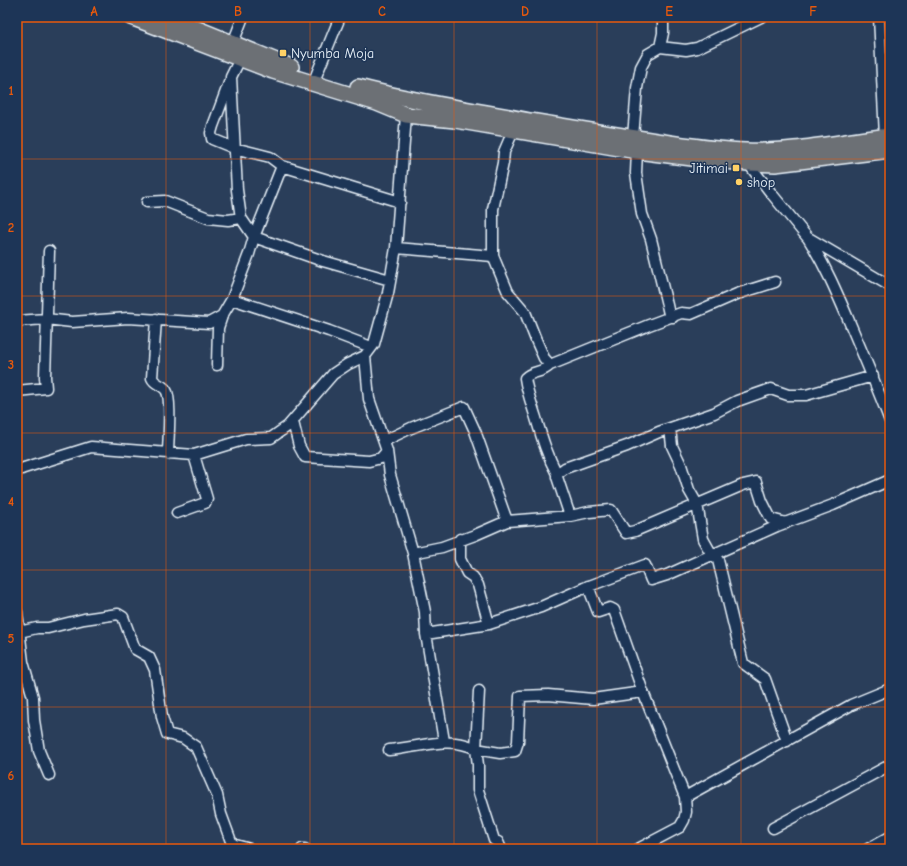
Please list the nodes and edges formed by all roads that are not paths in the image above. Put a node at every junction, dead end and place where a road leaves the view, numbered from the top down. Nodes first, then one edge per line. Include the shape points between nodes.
1 (130, 17) edge
2 (168, 17) edge
3 (243, 17) edge
4 (340, 17) edge
5 (663, 17) edge
6 (761, 17) edge
7 (879, 17) edge
8 (886, 41) edge
9 (660, 47) junction
10 (240, 50) junction
11 (316, 76) junction
12 (232, 77) junction
13 (406, 115) junction
14 (513, 131) junction
15 (888, 141) edge
16 (635, 144) junction
17 (234, 148) junction
18 (747, 157) junction
19 (282, 166) junction
20 (147, 202) dead end
21 (400, 202) junction
22 (241, 218) junction
23 (254, 237) junction
24 (807, 237) junction
25 (396, 248) junction
26 (48, 251) dead end
27 (493, 256) junction
28 (390, 280) junction
29 (775, 282) dead end
30 (890, 286) edge
31 (232, 299) junction
32 (222, 316) junction
33 (673, 317) junction
34 (46, 319) junction
35 (156, 319) junction
36 (17, 321) edge
37 (371, 348) junction
38 (365, 356) junction
39 (550, 364) junction
40 (217, 365) dead end
41 (873, 376) junction
42 (17, 391) edge
43 (890, 421) edge
44 (293, 422) junction
45 (670, 428) junction
46 (384, 440) junction
47 (387, 451) junction
48 (168, 454) junction
49 (194, 455) junction
50 (17, 471) edge
51 (557, 474) junction
52 (890, 480) edge
53 (697, 504) junction
54 (177, 513) dead end
55 (570, 516) junction
56 (507, 521) junction
57 (786, 523) junction
58 (460, 539) junction
59 (412, 553) junction
60 (712, 555) junction
61 (588, 586) junction
62 (17, 612) edge
63 (489, 624) junction
64 (19, 632) junction
65 (426, 634) junction
66 (890, 689) edge
67 (479, 691) dead end
68 (643, 692) junction
69 (787, 741) junction
70 (444, 742) junction
71 (476, 749) junction
72 (389, 750) dead end
73 (890, 765) edge
74 (49, 775) dead end
75 (685, 797) junction
76 (773, 828) dead end
77 (890, 837) edge
78 (231, 846) edge
79 (651, 846) edge
80 (250, 849) edge
81 (302, 849) edge
82 (305, 849) edge
83 (501, 849) edge
84 (638, 849) edge
85 (868, 849) edge

1 - 10 main road
2 - 10 main road
3 - 10 street
4 - 11 street
5 - 9 street
6 - 9 street via 697,48 686,50
7 - 8 street
8 - 15 street
9 - 16 street via 648,54 641,67 637,88
10 - 11 main road
10 - 12 street
10 - 13 main road via 273,71 377,103
11 - 16 main road via 379,93
12 - 17 street
12 - 17 street via 211,133 212,138
13 - 14 main road via 455,120
13 - 21 street
14 - 16 main road
14 - 27 street via 504,152 493,209
15 - 18 main road via 775,164
16 - 18 main road via 700,159
16 - 33 street via 642,214 651,239 664,298 669,314
17 - 19 street via 270,157
17 - 22 street
18 - 24 street via 771,194
19 - 21 street
19 - 23 street
20 - 22 street via 165,201 208,218
21 - 25 street
22 - 23 street
23 - 28 street
23 - 31 street
24 - 30 street
24 - 41 street via 838,293
25 - 27 street
25 - 28 street
26 - 34 street
27 - 39 street via 508,292 526,312 544,358
28 - 37 street
29 - 33 street via 737,294 691,314 681,313
31 - 32 street
31 - 37 street
32 - 35 street via 209,322
32 - 40 street via 218,328
33 - 39 street
34 - 35 street via 72,322
34 - 36 street
34 - 42 street via 46,388
35 - 48 street via 152,378 168,393
37 - 38 street
38 - 44 street via 333,374
38 - 46 street via 369,399
39 - 51 street via 545,370 525,378 543,446
41 - 43 street
41 - 45 street via 806,395 788,395 771,389
44 - 47 street via 299,446 305,457 369,461 381,458
44 - 49 street via 270,438 246,439
45 - 51 street via 577,463
45 - 53 street via 672,446
46 - 47 street
46 - 56 street via 464,407
47 - 59 street via 390,475
48 - 49 street
48 - 50 street via 91,447
49 - 54 street via 207,499 205,503
51 - 55 street
52 - 57 street
53 - 55 street via 626,533 611,510
53 - 57 street via 756,482 771,519
53 - 60 street via 703,539
55 - 56 street
56 - 58 street
57 - 60 street
58 - 59 street via 442,547
58 - 63 street via 460,559 467,573 473,576 478,585
59 - 65 street via 425,612
60 - 61 street via 651,580 645,565
60 - 69 street via 718,560 743,663 765,679
61 - 63 street via 541,607
61 - 68 street via 598,612 610,608 614,610
62 - 64 street
63 - 65 street
64 - 74 street via 23,662 33,697 39,751
64 - 78 street via 118,614 123,617 135,649 149,657 155,670 167,734 183,738 196,747 217,795
65 - 70 street
66 - 69 street via 852,705
67 - 71 street
68 - 71 street via 593,699 548,695 520,696 518,742 515,750 500,753
68 - 75 street
69 - 75 street
70 - 71 street
70 - 72 street
71 - 83 street via 478,790 494,840
73 - 76 street
75 - 79 street via 686,812 680,827
77 - 85 street
78 - 80 street
79 - 84 street
81 - 82 street

